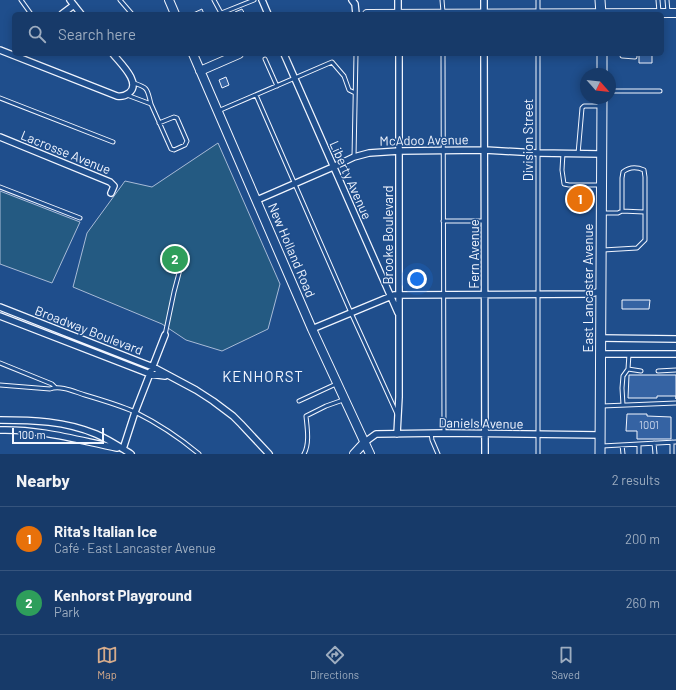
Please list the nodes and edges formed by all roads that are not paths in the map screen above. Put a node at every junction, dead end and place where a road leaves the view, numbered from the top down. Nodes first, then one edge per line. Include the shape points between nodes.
1 (21, 0) edge
2 (70, 0) edge
3 (120, 0) edge
4 (169, 0) edge
5 (214, 0) edge
6 (254, 0) edge
7 (262, 0) edge
8 (398, 0) edge
9 (442, 0) edge
10 (484, 0) edge
11 (538, 0) edge
12 (600, 0) edge
13 (658, 0) edge
14 (667, 0) edge
15 (354, 1) edge
16 (74, 5) junction
17 (30, 12) edge
18 (65, 12) edge
19 (79, 12) edge
20 (130, 12) edge
21 (174, 12) edge
22 (219, 12) edge
23 (225, 12) edge
24 (267, 12) edge
25 (356, 12) edge
26 (398, 12) edge
27 (443, 12) edge
28 (484, 12) edge
29 (538, 12) edge
30 (601, 12) edge
31 (668, 13) edge
32 (0, 50) edge
33 (12, 53) edge
34 (19, 56) edge
35 (115, 56) edge
36 (194, 56) edge
37 (234, 56) edge
38 (285, 56) edge
39 (356, 56) edge
40 (398, 56) edge
41 (443, 56) edge
42 (484, 56) edge
43 (538, 56) edge
44 (602, 56) edge
45 (622, 56) edge
46 (635, 56) edge
47 (265, 58) dead end
48 (602, 68) edge
49 (200, 71) junction
50 (295, 78) junction
51 (134, 83) junction
52 (278, 86) junction
53 (616, 91) edge
54 (660, 91) dead end
55 (355, 93) junction
56 (127, 95) junction
57 (256, 95) junction
58 (0, 98) edge
59 (151, 104) junction
60 (594, 104) edge
61 (602, 104) edge
62 (218, 111) junction
63 (159, 123) junction
64 (0, 137) edge
65 (113, 142) dead end
66 (485, 150) junction
67 (399, 151) junction
68 (443, 151) junction
69 (538, 153) junction
70 (564, 153) junction
71 (578, 154) junction
72 (601, 154) junction
73 (354, 156) junction
74 (333, 167) junction
75 (295, 184) junction
76 (601, 185) junction
77 (0, 187) edge
78 (111, 193) dead end
79 (257, 200) junction
80 (622, 211) junction
81 (644, 212) junction
82 (601, 213) junction
83 (80, 218) dead end
84 (443, 221) junction
85 (485, 221) junction
86 (601, 250) junction
87 (183, 258) dead end
88 (601, 291) junction
89 (538, 293) junction
90 (443, 294) junction
91 (485, 294) junction
92 (398, 295) junction
93 (390, 296) junction
94 (0, 307) edge
95 (351, 312) junction
96 (399, 315) junction
97 (0, 316) edge
98 (312, 329) junction
99 (165, 335) joint
100 (601, 338) junction
101 (676, 339) edge
102 (601, 354) junction
103 (629, 354) junction
104 (676, 354) edge
105 (0, 363) edge
106 (153, 367) junction
107 (628, 369) junction
108 (676, 370) edge
109 (641, 371) dead end
110 (658, 371) dead end
111 (150, 374) junction
112 (168, 376) junction
113 (338, 383) junction
114 (0, 385) edge
115 (55, 387) junction
116 (345, 399) junction
117 (299, 401) dead end
118 (676, 403) edge
119 (623, 405) junction
120 (600, 406) junction
121 (135, 412) junction
122 (398, 416) junction
123 (0, 420) edge
124 (0, 430) edge
125 (431, 433) junction
126 (444, 433) junction
127 (397, 434) junction
128 (485, 434) junction
129 (538, 434) junction
130 (600, 435) junction
131 (365, 442) junction
132 (674, 442) edge
133 (654, 443) junction
134 (622, 444) junction
135 (639, 444) junction
136 (600, 450) edge
137 (124, 452) edge
138 (131, 454) edge
139 (199, 454) edge
140 (269, 454) edge
141 (304, 454) edge
142 (354, 454) edge
143 (370, 454) edge
144 (438, 454) edge
145 (485, 454) edge
146 (538, 454) edge
147 (623, 454) edge
148 (639, 454) edge
149 (654, 454) edge
150 (672, 454) edge

1 - 17 lane
2 - 16 street
3 - 20 lane
4 - 21 main road
5 - 22 lane
6 - 23 lane
7 - 24 street
8 - 26 street
9 - 27 lane
10 - 28 street
11 - 29 lane
12 - 30 main road
13 - 31 lane
14 - 31 lane
15 - 25 street
16 - 18 street
16 - 19 street
32 - 33 street
34 - 56 street via 117,96
35 - 51 street
36 - 49 main road, New Holland Road
37 - 49 main road
38 - 50 street, Liberty Avenue
39 - 55 lane
40 - 67 street, Brooke Boulevard
41 - 68 lane
42 - 66 street, Fern Avenue
43 - 69 lane, Division Street
44 - 48 main road
45 - 46 lane
47 - 52 lane
49 - 62 main road, New Holland Road
50 - 52 lane
50 - 55 lane via 332,62 344,76 349,90
50 - 74 street, Liberty Avenue
51 - 56 street
51 - 59 lane via 147,89
52 - 57 lane
53 - 54 lane
55 - 73 lane
56 - 59 lane
57 - 62 lane
57 - 75 lane, Brooke Boulevard
58 - 65 lane
59 - 63 lane
60 - 71 lane via 582,107
61 - 72 main road, East Lancaster Avenue
62 - 79 main road, New Holland Road
63 - 63 lane via 171,149 185,145 187,142 177,118
64 - 78 street, Lacrosse Avenue via 110,182 114,186
66 - 68 street, McAdoo Avenue
66 - 69 street, McAdoo Avenue
66 - 85 street, Fern Avenue
67 - 68 street, McAdoo Avenue
67 - 73 street, McAdoo Avenue
67 - 92 street, Brooke Boulevard
68 - 84 lane
69 - 70 street, McAdoo Avenue
69 - 89 lane, Division Street
70 - 71 street, McAdoo Avenue
70 - 76 lane via 564,184
71 - 72 street, McAdoo Avenue
72 - 76 main road, East Lancaster Avenue
73 - 74 street, McAdoo Avenue
74 - 75 street, McAdoo Avenue
74 - 93 street, Liberty Avenue
75 - 79 street, McAdoo Avenue
75 - 95 lane, Brooke Boulevard
76 - 82 main road, East Lancaster Avenue
77 - 83 lane
79 - 98 main road, New Holland Road
80 - 81 lane
80 - 81 lane via 623,172 639,168 644,170 645,177
80 - 82 lane
81 - 86 lane via 645,240 641,245 637,248
82 - 86 main road, East Lancaster Avenue
84 - 85 lane
84 - 90 lane
85 - 91 street, Fern Avenue
86 - 88 main road, East Lancaster Avenue
87 - 99 lane
88 - 89 street via 590,294
88 - 100 main road, East Lancaster Avenue
89 - 91 street
89 - 129 lane
90 - 91 street
90 - 92 street
90 - 126 lane
91 - 128 street, Fern Avenue
92 - 93 street
92 - 96 street, Brooke Boulevard
93 - 95 street
93 - 96 street, Liberty Avenue
94 - 106 street, Broadway Boulevard
95 - 98 street
95 - 122 lane, Brooke Boulevard
96 - 122 street, Brooke Boulevard
97 - 111 street, Broadway Boulevard
98 - 113 main road, New Holland Road
99 - 106 street
100 - 101 street
100 - 102 main road, East Lancaster Avenue
102 - 103 street
102 - 120 main road, East Lancaster Avenue
103 - 104 street
103 - 107 lane
105 - 115 lane
106 - 111 street
106 - 112 street, Broadway Boulevard
107 - 109 lane
107 - 119 lane via 622,388
108 - 110 lane
111 - 112 street, Broadway Boulevard
111 - 121 street
112 - 140 street, Broadway Boulevard via 213,401 241,424
113 - 116 main road, New Holland Road
113 - 117 lane
114 - 115 lane via 50,389
115 - 121 lane
116 - 131 main road, New Holland Road
116 - 141 lane via 306,416
118 - 119 lane
119 - 120 lane
120 - 130 main road, East Lancaster Avenue
121 - 137 street
121 - 139 lane
122 - 127 street, Brooke Boulevard
123 - 137 street via 60,423 98,435
124 - 137 street via 54,434
125 - 126 street, Daniels Avenue
125 - 127 street, Daniels Avenue
125 - 144 lane
126 - 128 street, Daniels Avenue
127 - 131 street, Daniels Avenue via 376,434
128 - 129 street, Daniels Avenue
128 - 145 street, Fern Avenue
129 - 130 street, Daniels Avenue
129 - 146 lane
130 - 136 main road, East Lancaster Avenue
131 - 142 main road
131 - 143 main road, New Holland Road
132 - 133 lane
132 - 150 lane
133 - 135 lane
133 - 149 lane
134 - 135 lane
134 - 136 lane
134 - 147 lane
135 - 148 lane
137 - 138 street

